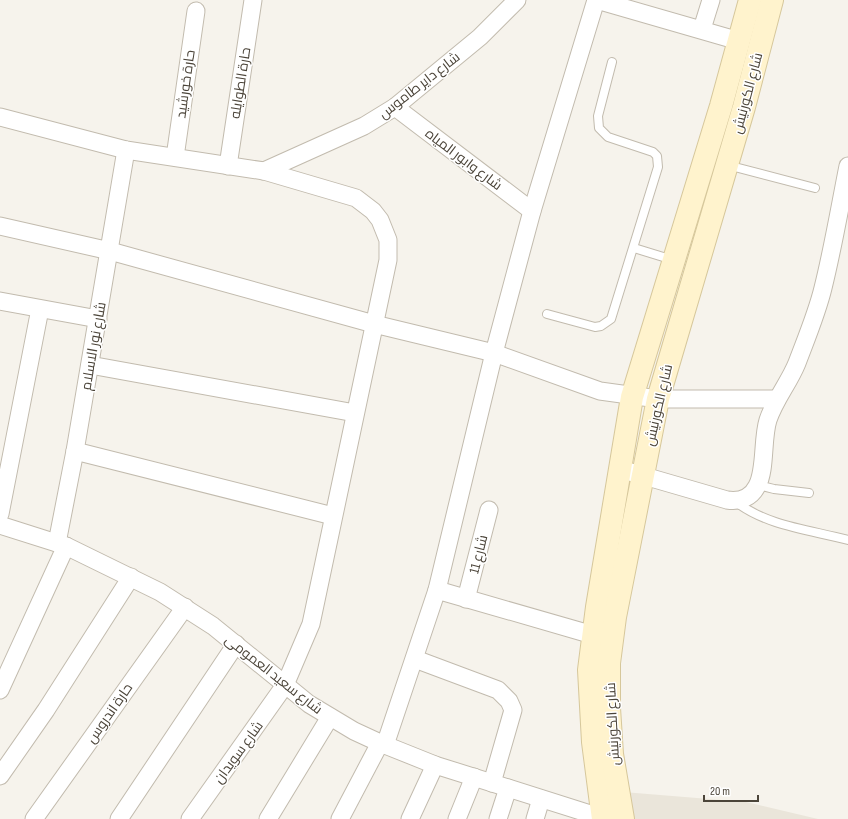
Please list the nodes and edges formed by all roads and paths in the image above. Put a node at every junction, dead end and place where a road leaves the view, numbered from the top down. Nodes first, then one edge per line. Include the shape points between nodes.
1 (252, 0) edge
2 (517, 0) edge
3 (596, 0) edge
4 (712, 0) edge
5 (750, 0) edge
6 (772, 0) edge
7 (196, 11) dead end
8 (702, 29) junction
9 (739, 41) junction
10 (612, 62) dead end
11 (395, 107) junction
12 (0, 117) edge
13 (126, 150) junction
14 (175, 157) junction
15 (727, 165) junction
16 (228, 166) junction
17 (848, 166) edge
18 (264, 171) junction
19 (816, 188) dead end
20 (532, 211) junction
21 (0, 226) edge
22 (634, 248) junction
23 (110, 251) junction
24 (674, 260) junction
25 (0, 301) edge
26 (40, 309) junction
27 (547, 314) dead end
28 (98, 320) junction
29 (374, 324) junction
30 (494, 353) junction
31 (90, 365) junction
32 (632, 397) junction
33 (658, 399) junction
34 (777, 399) junction
35 (355, 413) junction
36 (75, 451) junction
37 (620, 469) junction
38 (642, 477) junction
39 (758, 485) junction
40 (809, 493) dead end
41 (736, 501) junction
42 (489, 510) dead end
43 (0, 514) edge
44 (333, 516) junction
45 (0, 525) edge
46 (848, 540) edge
47 (61, 544) junction
48 (131, 577) junction
49 (437, 590) junction
50 (466, 599) junction
51 (185, 607) junction
52 (593, 635) junction
53 (236, 644) junction
54 (415, 659) junction
55 (285, 685) junction
56 (0, 690) edge
57 (330, 717) junction
58 (382, 744) junction
59 (435, 765) junction
60 (0, 776) edge
61 (474, 777) junction
62 (500, 786) junction
63 (541, 799) junction
64 (34, 819) edge
65 (120, 819) edge
66 (190, 819) edge
67 (268, 819) edge
68 (340, 819) edge
69 (410, 819) edge
70 (457, 819) edge
71 (498, 819) edge
72 (535, 819) edge
73 (610, 819) edge

1 - 16 street, حارة الطوايله
2 - 11 street, شارع داير طاموس via 480,37
3 - 8 street
3 - 20 street
4 - 8 street
5 - 9 main road, شارع الكورنيش
6 - 15 main road, شارع الكورنيش
7 - 14 street, حارة خورشيد
8 - 9 street
9 - 24 main road, شارع الكورنيش
10 - 22 lane via 598,116 599,128 608,137 648,149 658,161
11 - 18 street, شارع داير طاموس via 364,126
11 - 20 street, شارع وابور المياه
12 - 13 street, شارع سويدان
13 - 14 street, شارع سويدان
13 - 23 street, شارع نور الاسلام
14 - 16 street, شارع سويدان
15 - 19 lane
15 - 33 main road, شارع الكورنيش
16 - 18 street, شارع سويدان
17 - 34 street via 822,289 796,364
18 - 29 street, شارع سويدان via 356,198 380,220 389,250
20 - 30 street
21 - 23 street
22 - 24 lane
22 - 27 lane via 614,313 607,323 594,327
23 - 28 street, شارع نور الاسلام
23 - 29 street
24 - 32 main road, شارع الكورنيش
25 - 26 street
26 - 28 street
26 - 43 street
28 - 31 street, شارع نور الاسلام
29 - 30 street
29 - 35 street, شارع سويدان
30 - 32 street via 600,391
30 - 49 street
31 - 35 street
31 - 36 street, شارع نور الاسلام
32 - 33 street
32 - 37 main road, شارع الكورنيش
33 - 34 street
33 - 38 main road, شارع الكورنيش
34 - 39 street via 768,422
35 - 44 street, شارع سويدان
36 - 44 street
36 - 47 street, شارع نور الاسلام
37 - 38 street
37 - 52 main road, شارع الكورنيش
38 - 41 street
38 - 73 main road, شارع الكورنيش via 615,617 609,663 612,754
39 - 40 lane
39 - 41 street via 745,498
41 - 46 lane via 747,510 769,520
42 - 50 street, شارع 11
44 - 55 street, شارع سويدان via 311,624
45 - 47 street, شارع سعيد العمومى
47 - 48 street, شارع سعيد العمومى
47 - 56 street, شارع نور الاسلام
48 - 51 street, شارع سعيد العمومى
48 - 60 street via 46,710
49 - 50 street
49 - 54 street
50 - 52 street
51 - 53 street, شارع سعيد العمومى
51 - 64 street, حارة اندروس
52 - 73 main road, شارع الكورنيش via 589,670 594,757
53 - 55 street, شارع سعيد العمومى
53 - 65 street
54 - 58 street
54 - 62 street via 498,690 509,701 513,710
55 - 57 street, شارع سعيد العمومى
55 - 66 street, شارع سويدان
57 - 58 street, شارع سعيد العمومى
57 - 67 street
58 - 59 street, شارع سعيد العمومى
58 - 68 street
59 - 61 street, شارع سعيد العمومى
59 - 69 street
61 - 62 street, شارع سعيد العمومى
61 - 70 street
62 - 63 street, شارع سعيد العمومى
62 - 71 street
63 - 72 street
63 - 73 street, شارع سعيد العمومى

